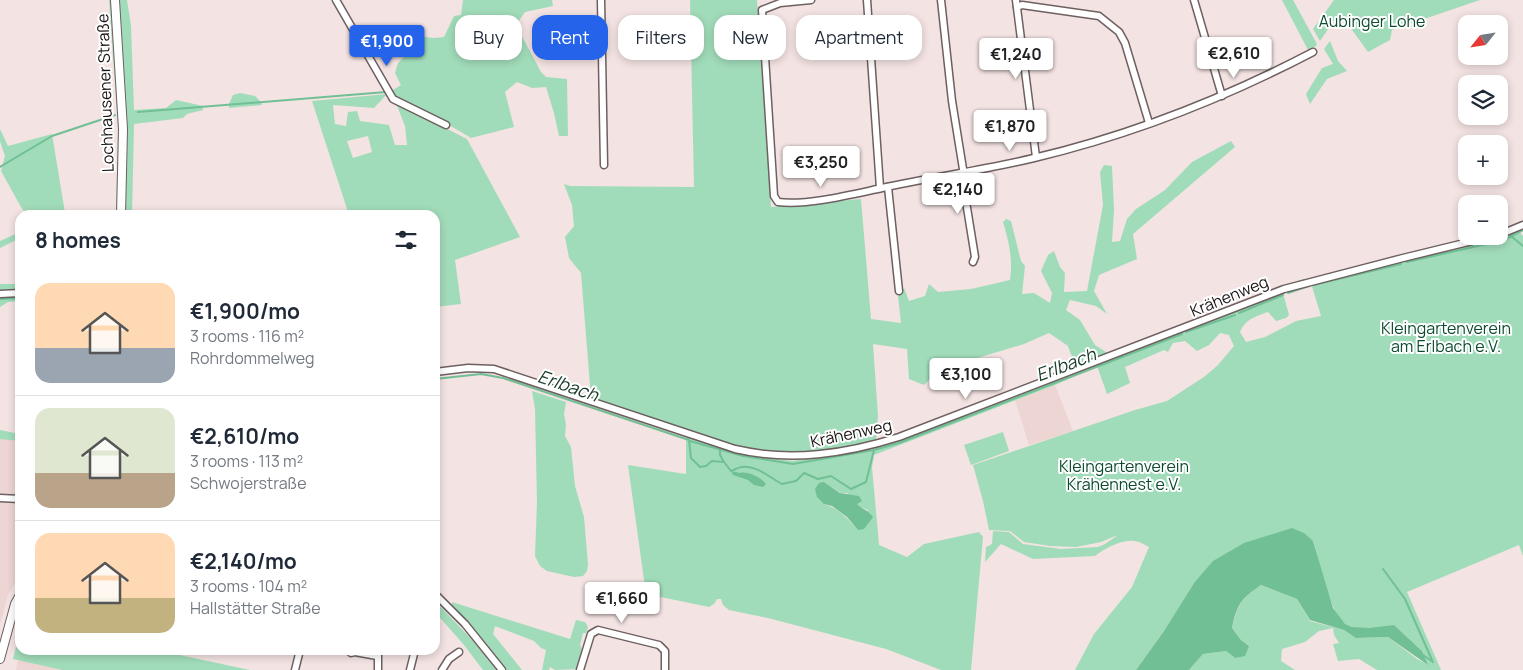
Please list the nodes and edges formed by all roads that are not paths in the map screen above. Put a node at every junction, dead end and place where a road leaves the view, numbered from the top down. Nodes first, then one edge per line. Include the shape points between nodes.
1 (115, 0) edge
2 (336, 0) edge
3 (601, 0) edge
4 (811, 0) edge
5 (866, 0) edge
6 (941, 0) edge
7 (1194, 0) edge
8 (1017, 3) edge
9 (1313, 52) dead end
10 (1222, 96) junction
11 (1149, 123) junction
12 (446, 125) dead end
13 (1036, 158) junction
14 (604, 165) dead end
15 (962, 173) junction
16 (888, 187) junction
17 (880, 188) junction
18 (121, 210) edge
19 (1523, 225) edge
20 (1508, 231) edge
21 (1461, 245) edge
22 (974, 262) dead end
23 (899, 291) dead end
24 (15, 293) edge
25 (0, 294) edge
26 (440, 371) edge
27 (0, 498) edge
28 (15, 499) edge
29 (440, 599) edge
30 (15, 604) edge
31 (458, 652) dead end
32 (299, 655) edge
33 (377, 655) edge
34 (414, 655) edge
35 (0, 659) edge
36 (295, 670) edge
37 (378, 670) edge
38 (410, 670) edge
39 (442, 670) edge
40 (502, 670) edge
41 (580, 670) edge
42 (665, 670) edge

1 - 18 main road, Lochhausener Straße via 123,129
2 - 12 street via 393,99
3 - 14 street
4 - 17 street via 780,3 762,10 775,198 778,202 800,202
5 - 17 street
6 - 15 street
7 - 10 street
8 - 11 street via 1099,16 1120,32
8 - 13 street
9 - 10 street
10 - 11 street
11 - 13 street
13 - 15 street
15 - 16 street
15 - 22 street
16 - 17 street
16 - 23 street
19 - 20 street
21 - 26 street, Krähenweg via 1284,289 899,438 816,455 773,456 736,449 494,369
24 - 25 street
27 - 28 street
29 - 40 street
30 - 35 main road
31 - 39 street
32 - 36 street
33 - 37 street
34 - 38 street
41 - 42 street via 591,634 598,630 659,645 665,651

